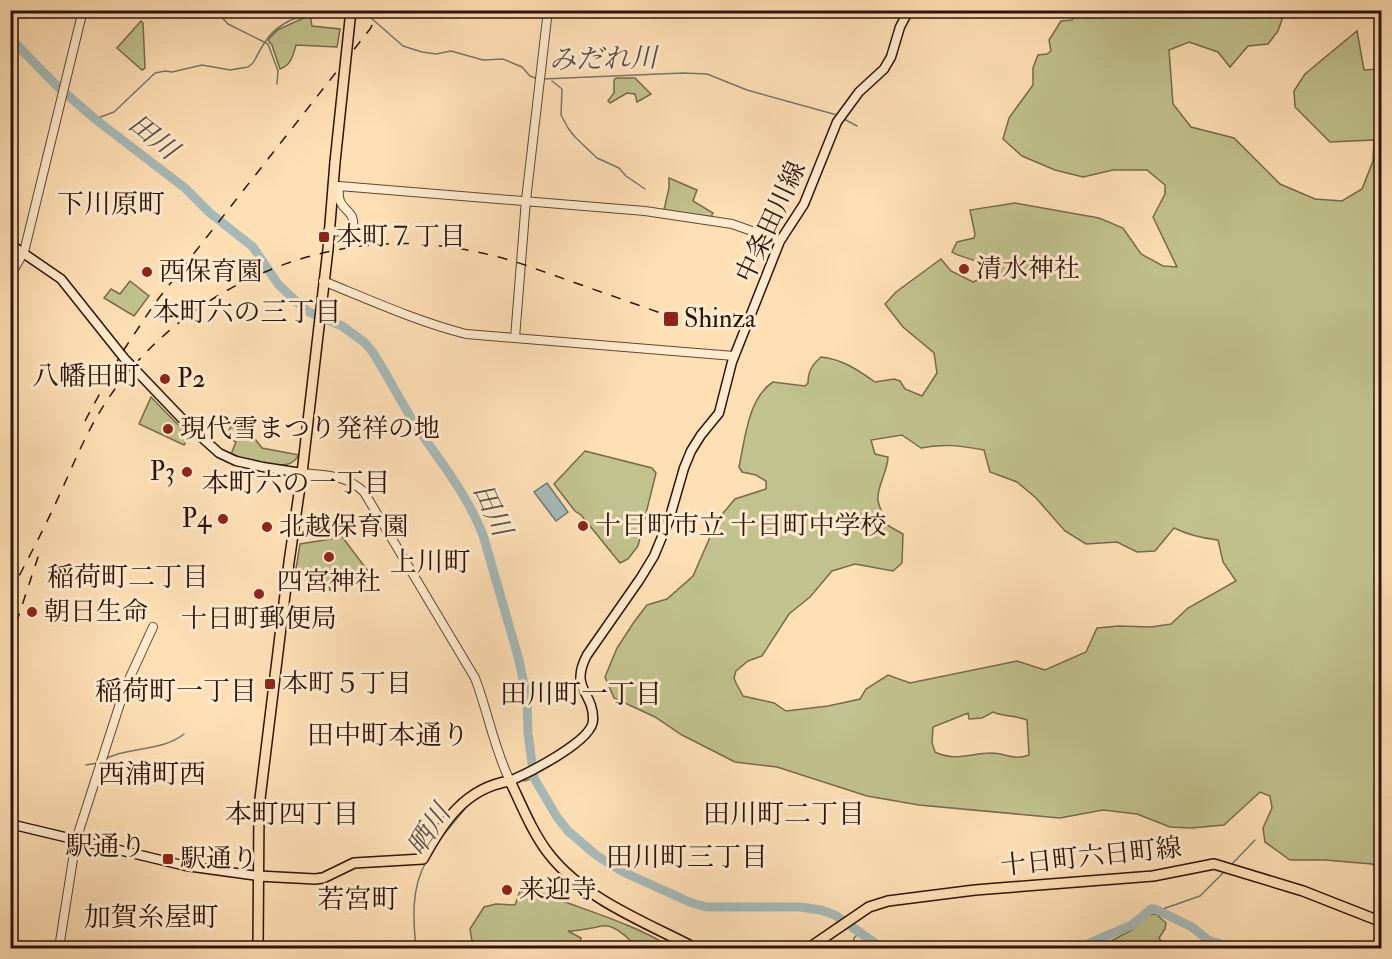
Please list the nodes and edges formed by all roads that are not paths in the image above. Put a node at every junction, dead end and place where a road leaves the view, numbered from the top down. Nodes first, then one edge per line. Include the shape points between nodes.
1 (83, 10) edge
2 (351, 10) edge
3 (548, 10) edge
4 (909, 10) edge
5 (526, 200) junction
6 (328, 231) junction
7 (780, 241) junction
8 (10, 244) edge
9 (24, 252) junction
10 (10, 276) edge
11 (322, 281) junction
12 (515, 338) junction
13 (734, 356) junction
14 (302, 473) junction
15 (153, 627) dead end
16 (510, 781) junction
17 (10, 824) edge
18 (76, 840) junction
19 (258, 876) junction
20 (1382, 922) edge
21 (59, 948) edge
22 (258, 948) edge
23 (695, 948) edge
24 (809, 948) edge

1 - 9 street
2 - 6 main road, bridge
3 - 5 street
4 - 7 main road, 中条田川線 via 884,69 859,92 837,122 804,204
5 - 6 street via 339,186 340,203 353,215 353,226 346,232
5 - 7 street via 711,220
5 - 12 street
6 - 11 main road
7 - 13 main road, 中条田川線
8 - 9 main road
9 - 10 street
9 - 14 main road via 61,279 121,354 219,453 236,461
11 - 12 street via 441,327 466,334
11 - 14 main road
12 - 13 street
13 - 16 main road, 中条田川線 via 719,413 691,451 654,556 580,667 580,684 592,712 591,729 555,758
14 - 16 street via 340,477 354,482 364,492 475,678
14 - 19 main road via 264,752
15 - 18 street via 125,688
16 - 19 main road via 477,791 456,808 423,859 354,863 315,879
16 - 23 main road via 547,852 566,874 589,892
17 - 18 main road
18 - 19 main road via 186,866
18 - 21 street
19 - 22 main road
20 - 24 main road, 十日町六日町線 via 1303,891 1214,864 1153,876 888,901 869,907

